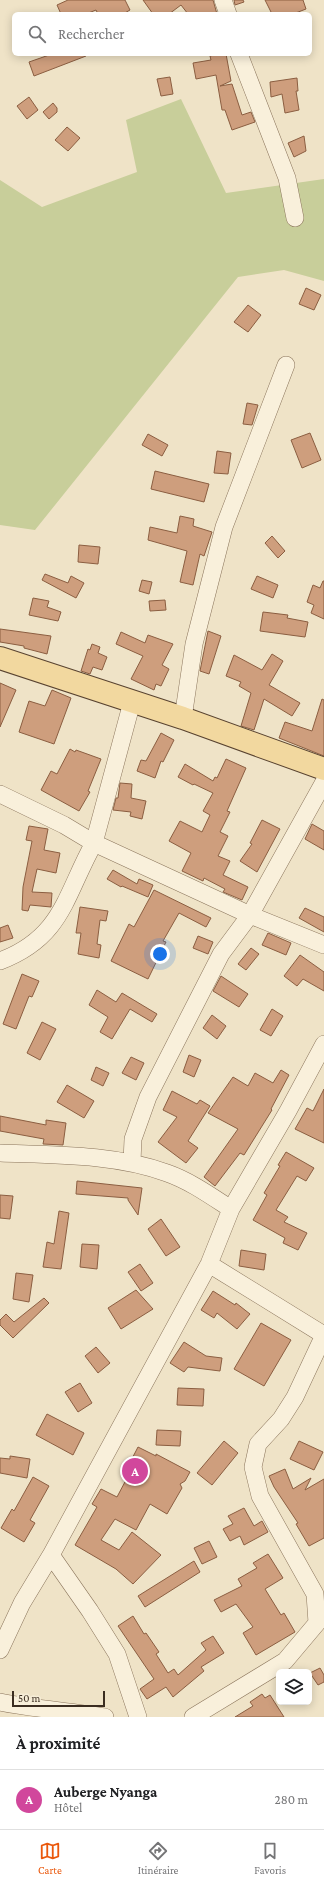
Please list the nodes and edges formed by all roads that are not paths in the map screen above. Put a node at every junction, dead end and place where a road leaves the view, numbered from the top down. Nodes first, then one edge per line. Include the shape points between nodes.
1 (223, 0) edge
2 (227, 12) edge
3 (240, 56) edge
4 (296, 218) dead end
5 (286, 365) dead end
6 (0, 658) edge
7 (132, 702) junction
8 (183, 718) junction
9 (324, 769) edge
10 (324, 782) edge
11 (0, 794) edge
12 (94, 843) junction
13 (250, 915) junction
14 (324, 945) edge
15 (0, 960) edge
16 (324, 1044) edge
17 (0, 1153) edge
18 (132, 1162) junction
19 (231, 1209) junction
20 (209, 1264) junction
21 (324, 1335) edge
22 (50, 1555) junction
23 (322, 1625) edge
24 (0, 1650) edge
25 (0, 1702) edge
26 (105, 1717) edge
27 (138, 1717) edge
28 (193, 1717) edge

1 - 2 street
3 - 4 street via 287,178
5 - 8 street via 224,527 194,644
6 - 7 main road
7 - 8 main road
7 - 12 street
8 - 9 main road
10 - 13 street
11 - 12 street via 64,825
12 - 13 street
12 - 15 street via 70,896 47,932 15,955
13 - 14 street
13 - 18 street via 221,954 148,1097 133,1140
16 - 19 street
17 - 18 street
18 - 19 street via 174,1176 199,1188
19 - 20 street
20 - 21 street
20 - 22 street
21 - 23 street via 295,1397 285,1413 258,1444 253,1467 260,1496 315,1594
22 - 24 street via 22,1603
22 - 27 street via 117,1654
23 - 28 street via 285,1661
25 - 26 street

